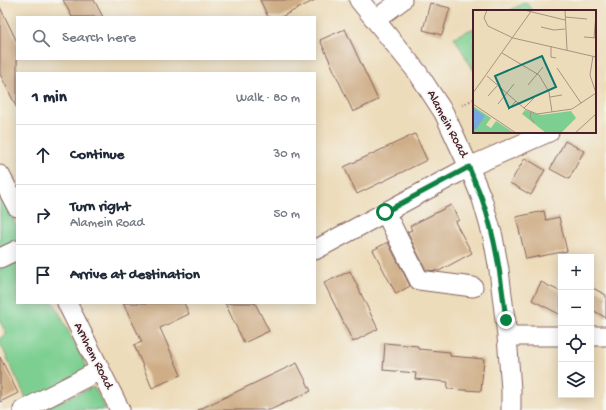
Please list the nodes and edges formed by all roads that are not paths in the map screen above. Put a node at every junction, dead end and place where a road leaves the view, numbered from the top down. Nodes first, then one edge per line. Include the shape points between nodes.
1 (359, 0) edge
2 (402, 0) edge
3 (375, 20) junction
4 (547, 133) edge
5 (469, 167) junction
6 (0, 175) edge
7 (16, 205) edge
8 (385, 212) junction
9 (316, 249) edge
10 (16, 250) edge
11 (0, 258) edge
12 (473, 287) dead end
13 (67, 304) edge
14 (507, 336) junction
15 (558, 336) edge
16 (594, 336) edge
17 (606, 336) edge
18 (100, 370) junction
19 (23, 410) edge
20 (120, 410) edge
21 (510, 410) edge

1 - 3 street, Alamein Road
2 - 3 street
3 - 5 street, Alamein Road via 418,72 444,113
4 - 5 street
5 - 8 street
5 - 14 street, Alamein Road via 493,237
6 - 7 street
8 - 9 street
8 - 12 street via 419,280
10 - 11 street
13 - 18 street, Arnhem Road
14 - 15 street
14 - 21 street, Alamein Road
16 - 17 street
18 - 19 street
18 - 20 street, Arnhem Road

